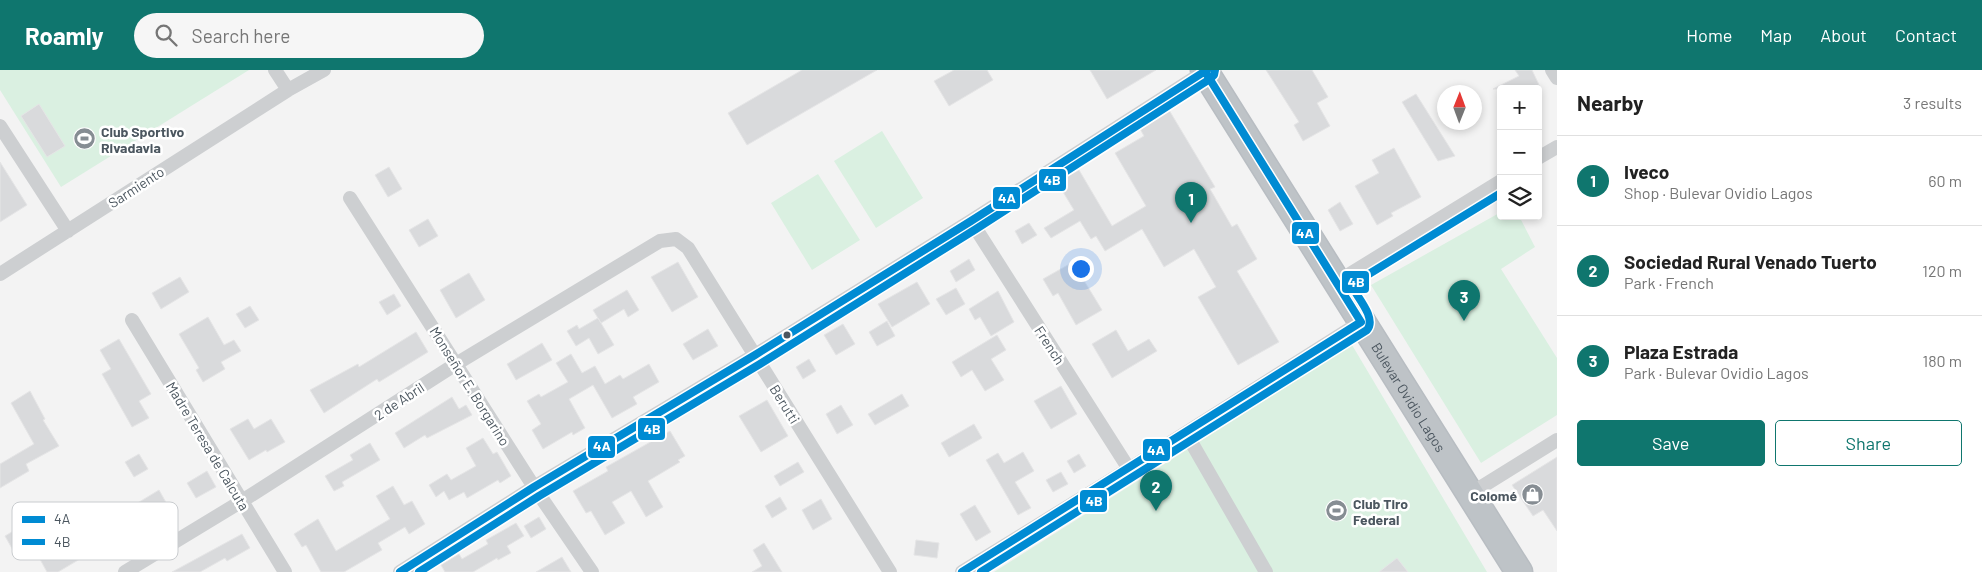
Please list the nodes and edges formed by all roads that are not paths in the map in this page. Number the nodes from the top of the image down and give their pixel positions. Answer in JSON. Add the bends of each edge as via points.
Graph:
{"nodes":[{"id":1,"x":276,"y":70,"type":"edge"},
{"id":2,"x":324,"y":70,"type":"edge"},
{"id":3,"x":1206,"y":70,"type":"edge"},
{"id":4,"x":1552,"y":70,"type":"edge"},
{"id":5,"x":1557,"y":78,"type":"edge"},
{"id":6,"x":288,"y":90,"type":"junction"},
{"id":7,"x":0,"y":126,"type":"edge"},
{"id":8,"x":1557,"y":147,"type":"edge"},
{"id":9,"x":1542,"y":156,"type":"edge"},
{"id":10,"x":1497,"y":183,"type":"edge"},
{"id":11,"x":350,"y":198,"type":"dead end"},
{"id":12,"x":971,"y":221,"type":"junction"},
{"id":13,"x":68,"y":231,"type":"junction"},
{"id":14,"x":676,"y":239,"type":"joint"},
{"id":15,"x":0,"y":274,"type":"edge"},
{"id":16,"x":1337,"y":282,"type":"junction"},
{"id":17,"x":132,"y":320,"type":"dead end"},
{"id":18,"x":1361,"y":322,"type":"junction"},
{"id":19,"x":754,"y":355,"type":"junction"},
{"id":20,"x":456,"y":364,"type":"junction"},
{"id":21,"x":1186,"y":433,"type":"junction"},
{"id":22,"x":1557,"y":440,"type":"edge"},
{"id":23,"x":1130,"y":469,"type":"junction"},
{"id":24,"x":534,"y":487,"type":"junction"},
{"id":25,"x":1470,"y":494,"type":"junction"},
{"id":26,"x":242,"y":501,"type":"junction"},
{"id":27,"x":178,"y":540,"type":"edge"},
{"id":28,"x":145,"y":560,"type":"edge"},
{"id":29,"x":125,"y":572,"type":"edge"},
{"id":30,"x":285,"y":572,"type":"edge"},
{"id":31,"x":400,"y":572,"type":"edge"},
{"id":32,"x":592,"y":572,"type":"edge"},
{"id":33,"x":890,"y":572,"type":"edge"},
{"id":34,"x":962,"y":572,"type":"edge"},
{"id":35,"x":1266,"y":572,"type":"edge"},
{"id":36,"x":1518,"y":572,"type":"edge"}],
"edges":[{"from":1,"to":6,"type":"street"},
{"from":2,"to":6,"type":"street","name":"Sarmiento"},
{"from":3,"to":12,"type":"street"},
{"from":3,"to":16,"type":"highway","name":"Bulevar Ovidio Lagos"},
{"from":4,"to":5,"type":"street"},
{"from":6,"to":13,"type":"street","name":"Sarmiento"},
{"from":7,"to":13,"type":"street"},
{"from":8,"to":9,"type":"street"},
{"from":10,"to":16,"type":"street"},
{"from":11,"to":20,"type":"street","name":"Monseñor E. Borgarino"},
{"from":12,"to":19,"type":"street"},
{"from":12,"to":23,"type":"street","name":"French"},
{"from":13,"to":15,"type":"street","name":"Sarmiento"},
{"from":14,"to":19,"type":"street","name":"Berutti","via":[[688,248]]},
{"from":14,"to":20,"type":"street","name":"2 de Abril","via":[[660,241]]},
{"from":16,"to":18,"type":"highway","name":"Bulevar Ovidio Lagos"},
{"from":17,"to":26,"type":"street","name":"Madre Teresa de Calcuta"},
{"from":18,"to":21,"type":"street"},
{"from":18,"to":25,"type":"highway","name":"Bulevar Ovidio Lagos"},
{"from":19,"to":24,"type":"street"},
{"from":19,"to":33,"type":"street","name":"Berutti"},
{"from":20,"to":24,"type":"street","name":"Monseñor E. Borgarino"},
{"from":20,"to":26,"type":"street","name":"2 de Abril"},
{"from":21,"to":23,"type":"street"},
{"from":21,"to":35,"type":"street"},
{"from":22,"to":25,"type":"street"},
{"from":23,"to":34,"type":"street"},
{"from":24,"to":31,"type":"street"},
{"from":24,"to":32,"type":"street","name":"Monseñor E. Borgarino"},
{"from":25,"to":36,"type":"highway","name":"Bulevar Ovidio Lagos"},
{"from":26,"to":27,"type":"street","name":"2 de Abril"},
{"from":26,"to":30,"type":"street","name":"Madre Teresa de Calcuta"},
{"from":28,"to":29,"type":"street","name":"2 de Abril"}]}
